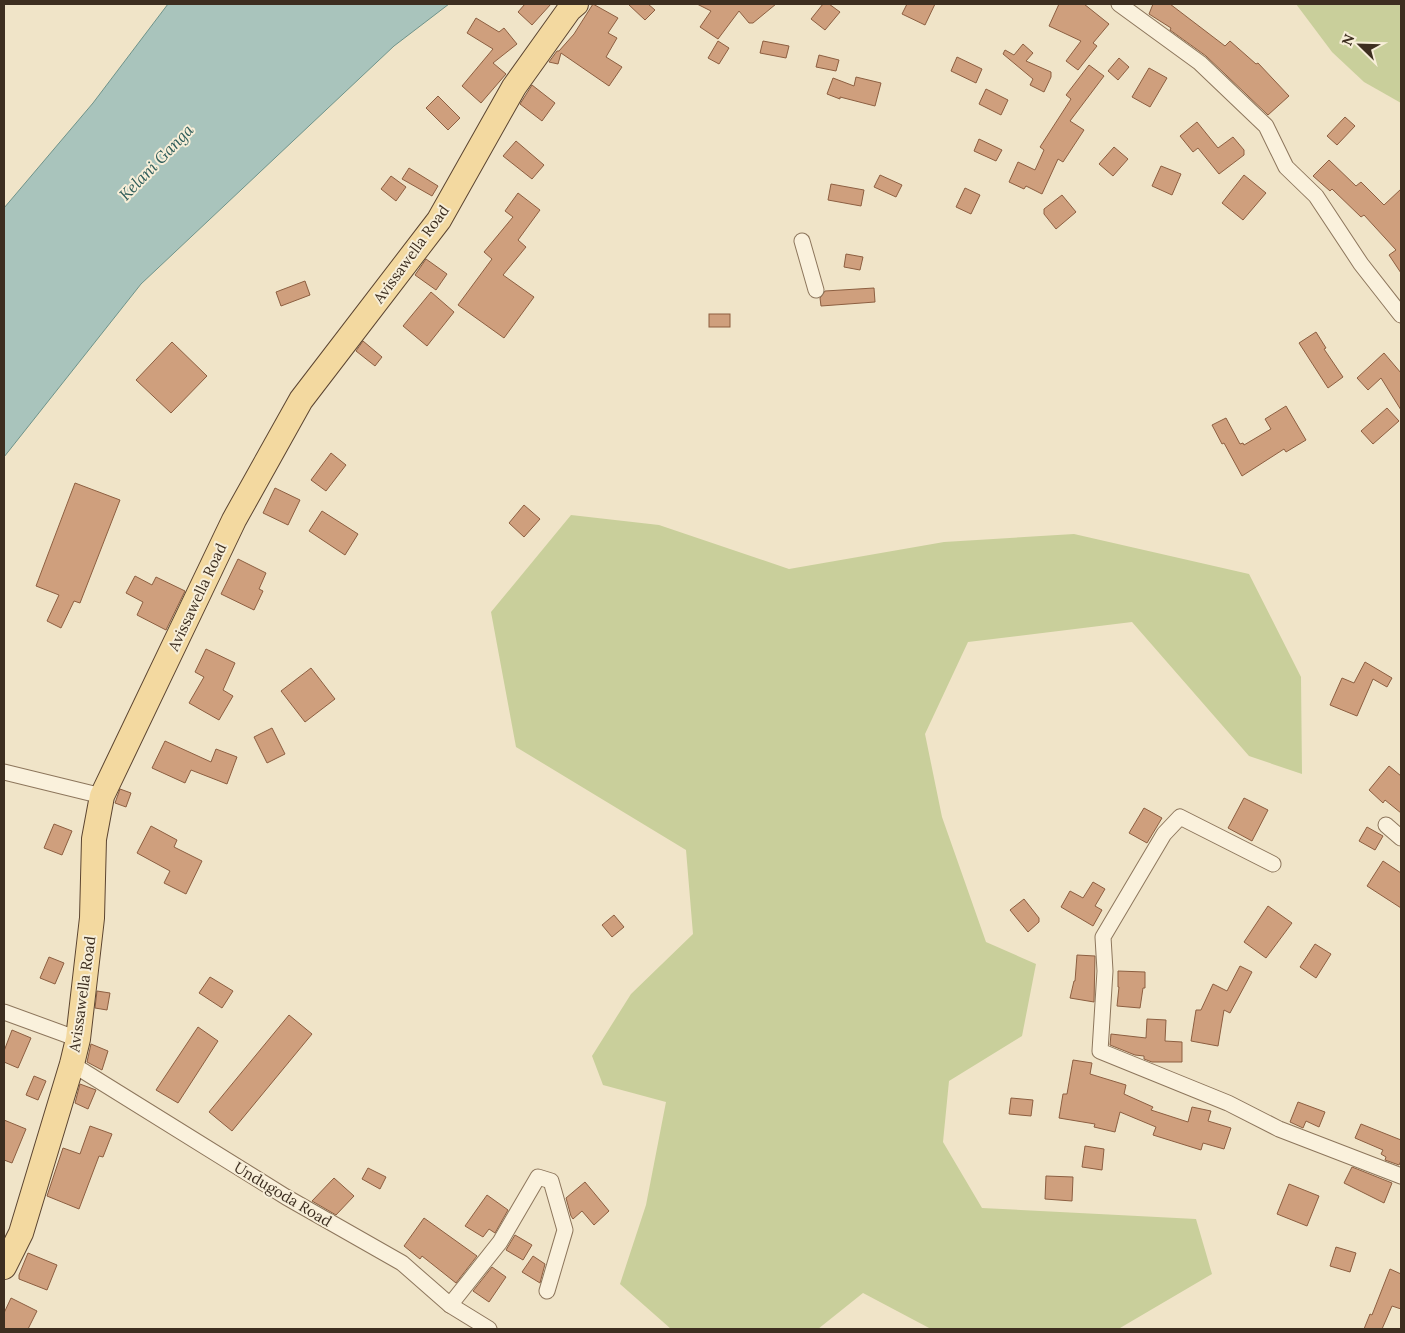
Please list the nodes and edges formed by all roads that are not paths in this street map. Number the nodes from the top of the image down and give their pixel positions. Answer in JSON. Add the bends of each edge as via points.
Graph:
{"nodes":[{"id":1,"x":576,"y":4,"type":"edge"},
{"id":2,"x":1120,"y":4,"type":"edge"},
{"id":3,"x":802,"y":241,"type":"dead end"},
{"id":4,"x":816,"y":290,"type":"dead end"},
{"id":5,"x":1401,"y":315,"type":"edge"},
{"id":6,"x":4,"y":772,"type":"edge"},
{"id":7,"x":102,"y":796,"type":"junction"},
{"id":8,"x":1386,"y":825,"type":"dead end"},
{"id":9,"x":1401,"y":838,"type":"edge"},
{"id":10,"x":1273,"y":864,"type":"dead end"},
{"id":11,"x":4,"y":1012,"type":"edge"},
{"id":12,"x":78,"y":1040,"type":"junction"},
{"id":13,"x":72,"y":1064,"type":"junction"},
{"id":14,"x":1401,"y":1176,"type":"edge"},
{"id":15,"x":4,"y":1267,"type":"edge"},
{"id":16,"x":547,"y":1291,"type":"dead end"},
{"id":17,"x":450,"y":1305,"type":"junction"},
{"id":18,"x":489,"y":1329,"type":"edge"}],
"edges":[{"from":1,"to":7,"type":"main road","name":"Avissawella Road","via":[[514,87],[439,220],[301,400],[234,520]]},
{"from":2,"to":5,"type":"street","via":[[1200,63],[1266,126],[1286,167],[1316,196],[1361,264]]},
{"from":3,"to":4,"type":"street"},
{"from":6,"to":7,"type":"street"},
{"from":7,"to":12,"type":"main road","name":"Avissawella Road","via":[[94,839],[92,918]]},
{"from":8,"to":9,"type":"street"},
{"from":10,"to":14,"type":"street","via":[[1180,817],[1164,834],[1102,937],[1105,971],[1100,1051],[1228,1103],[1279,1129]]},
{"from":11,"to":12,"type":"street"},
{"from":12,"to":13,"type":"main road","name":"Avissawella Road"},
{"from":13,"to":15,"type":"main road","name":"Avissawella Road","via":[[21,1233]]},
{"from":13,"to":17,"type":"street","name":"Undugoda Road","via":[[286,1197],[402,1263]]},
{"from":16,"to":17,"type":"street","via":[[565,1230],[551,1181],[538,1177],[500,1242]]},
{"from":17,"to":18,"type":"street","name":"Undugoda Road"}]}
